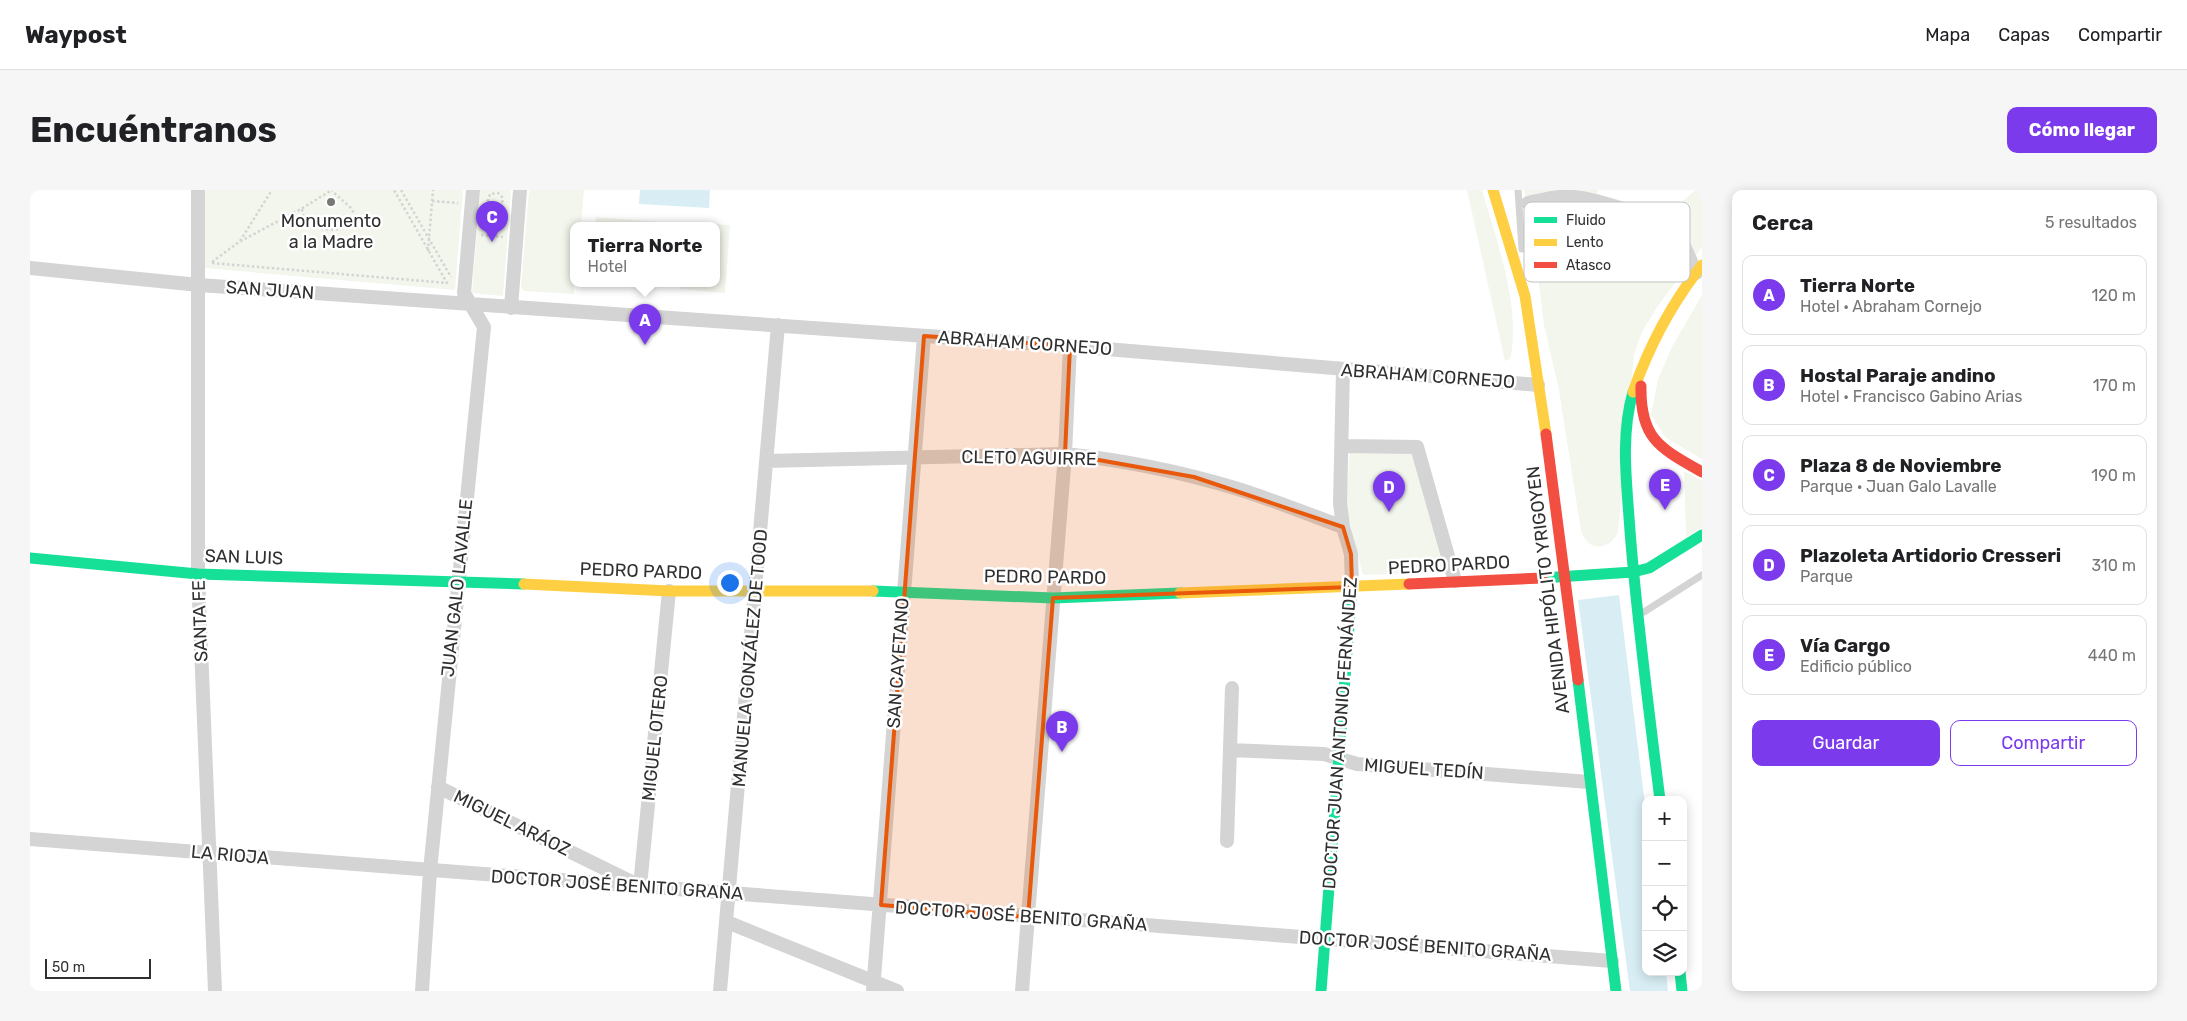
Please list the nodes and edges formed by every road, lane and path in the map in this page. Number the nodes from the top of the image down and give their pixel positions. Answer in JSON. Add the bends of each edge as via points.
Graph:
{"nodes":[{"id":1,"x":198,"y":190,"type":"edge"},
{"id":2,"x":272,"y":190,"type":"edge"},
{"id":3,"x":394,"y":190,"type":"edge"},
{"id":4,"x":401,"y":190,"type":"edge"},
{"id":5,"x":433,"y":190,"type":"edge"},
{"id":6,"x":473,"y":190,"type":"edge"},
{"id":7,"x":520,"y":190,"type":"edge"},
{"id":8,"x":1493,"y":190,"type":"edge"},
{"id":9,"x":1518,"y":190,"type":"edge"},
{"id":10,"x":332,"y":191,"type":"edge"},
{"id":11,"x":493,"y":191,"type":"edge"},
{"id":12,"x":499,"y":192,"type":"edge"},
{"id":13,"x":432,"y":201,"type":"junction"},
{"id":14,"x":1533,"y":202,"type":"edge"},
{"id":15,"x":1591,"y":202,"type":"edge"},
{"id":16,"x":472,"y":204,"type":"junction"},
{"id":17,"x":491,"y":207,"type":"junction"},
{"id":18,"x":498,"y":208,"type":"junction"},
{"id":19,"x":302,"y":209,"type":"junction"},
{"id":20,"x":480,"y":235,"type":"dead end"},
{"id":21,"x":489,"y":236,"type":"junction"},
{"id":22,"x":496,"y":236,"type":"junction"},
{"id":23,"x":505,"y":237,"type":"dead end"},
{"id":24,"x":429,"y":241,"type":"junction"},
{"id":25,"x":239,"y":242,"type":"junction"},
{"id":26,"x":428,"y":252,"type":"junction"},
{"id":27,"x":210,"y":254,"type":"dead end"},
{"id":28,"x":1690,"y":255,"type":"edge"},
{"id":29,"x":210,"y":263,"type":"junction"},
{"id":30,"x":30,"y":268,"type":"edge"},
{"id":31,"x":1699,"y":269,"type":"edge"},
{"id":32,"x":1524,"y":281,"type":"edge"},
{"id":33,"x":1524,"y":282,"type":"edge"},
{"id":34,"x":199,"y":285,"type":"junction"},
{"id":35,"x":1525,"y":296,"type":"junction"},
{"id":36,"x":467,"y":299,"type":"junction"},
{"id":37,"x":511,"y":308,"type":"junction"},
{"id":38,"x":778,"y":325,"type":"junction"},
{"id":39,"x":924,"y":336,"type":"junction"},
{"id":40,"x":1070,"y":346,"type":"junction"},
{"id":41,"x":1343,"y":370,"type":"junction"},
{"id":42,"x":1642,"y":370,"type":"junction"},
{"id":43,"x":1538,"y":384,"type":"junction"},
{"id":44,"x":1343,"y":446,"type":"junction"},
{"id":45,"x":1065,"y":454,"type":"junction"},
{"id":46,"x":915,"y":458,"type":"junction"},
{"id":47,"x":766,"y":461,"type":"junction"},
{"id":48,"x":1702,"y":472,"type":"edge"},
{"id":49,"x":1343,"y":527,"type":"junction"},
{"id":50,"x":1702,"y":535,"type":"edge"},
{"id":51,"x":30,"y":558,"type":"edge"},
{"id":52,"x":1633,"y":572,"type":"junction"},
{"id":53,"x":198,"y":574,"type":"junction"},
{"id":54,"x":1702,"y":575,"type":"edge"},
{"id":55,"x":1564,"y":577,"type":"junction"},
{"id":56,"x":457,"y":581,"type":"junction"},
{"id":57,"x":1455,"y":581,"type":"junction"},
{"id":58,"x":1352,"y":587,"type":"junction"},
{"id":59,"x":756,"y":590,"type":"junction"},
{"id":60,"x":669,"y":591,"type":"junction"},
{"id":61,"x":903,"y":591,"type":"junction"},
{"id":62,"x":1053,"y":598,"type":"junction"},
{"id":63,"x":1638,"y":616,"type":"junction"},
{"id":64,"x":1232,"y":688,"type":"dead end"},
{"id":65,"x":1230,"y":750,"type":"junction"},
{"id":66,"x":1338,"y":759,"type":"junction"},
{"id":67,"x":1589,"y":782,"type":"junction"},
{"id":68,"x":438,"y":787,"type":"junction"},
{"id":69,"x":1660,"y":796,"type":"edge"},
{"id":70,"x":30,"y":839,"type":"edge"},
{"id":71,"x":1227,"y":841,"type":"dead end"},
{"id":72,"x":208,"y":853,"type":"junction"},
{"id":73,"x":430,"y":871,"type":"junction"},
{"id":74,"x":640,"y":886,"type":"junction"},
{"id":75,"x":730,"y":893,"type":"junction"},
{"id":76,"x":880,"y":904,"type":"junction"},
{"id":77,"x":1028,"y":917,"type":"junction"},
{"id":78,"x":727,"y":922,"type":"junction"},
{"id":79,"x":1325,"y":939,"type":"junction"},
{"id":80,"x":1612,"y":961,"type":"junction"},
{"id":81,"x":1680,"y":976,"type":"edge"},
{"id":82,"x":873,"y":986,"type":"edge"},
{"id":83,"x":214,"y":991,"type":"edge"},
{"id":84,"x":422,"y":991,"type":"edge"},
{"id":85,"x":720,"y":991,"type":"edge"},
{"id":86,"x":897,"y":991,"type":"edge"},
{"id":87,"x":1022,"y":991,"type":"edge"},
{"id":88,"x":1321,"y":991,"type":"edge"},
{"id":89,"x":1616,"y":991,"type":"edge"},
{"id":90,"x":1682,"y":991,"type":"edge"}],
"edges":[{"from":1,"to":34,"type":"street","name":"SANTA FE"},
{"from":2,"to":25,"type":"path"},
{"from":3,"to":26,"type":"path"},
{"from":4,"to":24,"type":"path"},
{"from":5,"to":13,"type":"path"},
{"from":6,"to":16,"type":"street"},
{"from":7,"to":37,"type":"street"},
{"from":8,"to":35,"type":"main road","name":"AVENIDA HIPÓLITO YRIGOYEN"},
{"from":9,"to":32,"type":"lane"},
{"from":10,"to":19,"type":"path"},
{"from":10,"to":19,"type":"path","via":[[350,207],[358,219],[357,224],[342,229],[316,228],[304,220]]},
{"from":11,"to":12,"type":"path"},
{"from":11,"to":17,"type":"path","via":[[487,199]]},
{"from":12,"to":18,"type":"path","via":[[503,200]]},
{"from":13,"to":16,"type":"path"},
{"from":13,"to":24,"type":"path"},
{"from":14,"to":15,"type":"street","via":[[1559,197]]},
{"from":16,"to":36,"type":"street"},
{"from":17,"to":18,"type":"path"},
{"from":17,"to":21,"type":"path"},
{"from":18,"to":22,"type":"path"},
{"from":19,"to":25,"type":"path"},
{"from":20,"to":21,"type":"path"},
{"from":21,"to":22,"type":"path"},
{"from":22,"to":23,"type":"path"},
{"from":24,"to":26,"type":"path"},
{"from":24,"to":36,"type":"path"},
{"from":25,"to":29,"type":"path"},
{"from":26,"to":29,"type":"path","via":[[447,282]]},
{"from":27,"to":29,"type":"path"},
{"from":28,"to":31,"type":"street"},
{"from":30,"to":34,"type":"street","name":"SAN JUAN"},
{"from":31,"to":42,"type":"main road","via":[[1666,319]]},
{"from":33,"to":35,"type":"lane"},
{"from":34,"to":36,"type":"street","name":"SAN JUAN"},
{"from":34,"to":53,"type":"street","name":"SANTA FE"},
{"from":35,"to":43,"type":"main road","name":"AVENIDA HIPÓLITO YRIGOYEN"},
{"from":36,"to":37,"type":"street","name":"SAN JUAN"},
{"from":36,"to":56,"type":"street","name":"JUAN GALO LAVALLE","via":[[484,327]]},
{"from":37,"to":38,"type":"street","name":"ABRAHAM CORNEJO"},
{"from":38,"to":39,"type":"street","name":"ABRAHAM CORNEJO"},
{"from":38,"to":47,"type":"street","name":"MANUELA GONZÁLEZ DE TOOD"},
{"from":39,"to":40,"type":"street","name":"ABRAHAM CORNEJO"},
{"from":39,"to":46,"type":"street","name":"SAN CAYETANO"},
{"from":40,"to":41,"type":"street","name":"ABRAHAM CORNEJO"},
{"from":40,"to":45,"type":"street"},
{"from":41,"to":43,"type":"street","name":"ABRAHAM CORNEJO"},
{"from":41,"to":44,"type":"street","name":"DOCTOR JUAN ANTONIO FERNÁNDEZ"},
{"from":42,"to":48,"type":"main road","via":[[1641,413],[1649,435]]},
{"from":42,"to":52,"type":"main road","via":[[1628,408],[1625,433]]},
{"from":43,"to":55,"type":"main road","name":"AVENIDA HIPÓLITO YRIGOYEN"},
{"from":44,"to":49,"type":"street","name":"DOCTOR JUAN ANTONIO FERNÁNDEZ","via":[[1340,503]]},
{"from":44,"to":57,"type":"street","via":[[1417,447]]},
{"from":45,"to":46,"type":"street","name":"CLETO AGUIRRE"},
{"from":45,"to":49,"type":"street","name":"CLETO AGUIRRE","via":[[1105,458],[1194,477],[1239,489]]},
{"from":45,"to":62,"type":"street"},
{"from":46,"to":47,"type":"street","name":"CLETO AGUIRRE"},
{"from":46,"to":61,"type":"street","name":"SAN CAYETANO"},
{"from":47,"to":59,"type":"street","name":"MANUELA GONZÁLEZ DE TOOD"},
{"from":49,"to":58,"type":"street","name":"DOCTOR JUAN ANTONIO FERNÁNDEZ","via":[[1351,554]]},
{"from":50,"to":52,"type":"main road","name":"PEDRO PARDO","via":[[1660,562]]},
{"from":51,"to":53,"type":"main road","name":"SAN LUIS"},
{"from":52,"to":55,"type":"main road","name":"PEDRO PARDO"},
{"from":52,"to":63,"type":"main road"},
{"from":53,"to":56,"type":"main road","name":"SAN LUIS"},
{"from":53,"to":72,"type":"street","name":"SANTA FE"},
{"from":54,"to":63,"type":"lane"},
{"from":55,"to":57,"type":"main road","name":"PEDRO PARDO"},
{"from":55,"to":67,"type":"main road","name":"AVENIDA HIPÓLITO YRIGOYEN"},
{"from":56,"to":60,"type":"main road","name":"PEDRO PARDO"},
{"from":56,"to":68,"type":"street","name":"JUAN GALO LAVALLE"},
{"from":57,"to":58,"type":"main road","name":"PEDRO PARDO"},
{"from":58,"to":62,"type":"main road","name":"PEDRO PARDO"},
{"from":58,"to":66,"type":"main road","name":"DOCTOR JUAN ANTONIO FERNÁNDEZ"},
{"from":59,"to":60,"type":"main road","name":"PEDRO PARDO"},
{"from":59,"to":61,"type":"main road","name":"PEDRO PARDO"},
{"from":59,"to":75,"type":"street","name":"MANUELA GONZÁLEZ DE TOOD"},
{"from":60,"to":74,"type":"street","name":"MIGUEL OTERO"},
{"from":61,"to":62,"type":"main road","name":"PEDRO PARDO"},
{"from":61,"to":76,"type":"street","name":"SAN CAYETANO"},
{"from":62,"to":77,"type":"street"},
{"from":63,"to":69,"type":"main road"},
{"from":64,"to":65,"type":"street"},
{"from":65,"to":66,"type":"street","name":"MIGUEL TEDÍN","via":[[1324,754]]},
{"from":65,"to":71,"type":"street"},
{"from":66,"to":67,"type":"street","name":"MIGUEL TEDÍN","via":[[1357,764]]},
{"from":66,"to":79,"type":"main road","name":"DOCTOR JUAN ANTONIO FERNÁNDEZ"},
{"from":67,"to":80,"type":"main road","name":"AVENIDA HIPÓLITO YRIGOYEN"},
{"from":68,"to":73,"type":"street","name":"JUAN GALO LAVALLE"},
{"from":68,"to":74,"type":"street","name":"MIGUEL ARÁOZ"},
{"from":70,"to":72,"type":"street","name":"LA RIOJA"},
{"from":72,"to":73,"type":"street","name":"LA RIOJA"},
{"from":72,"to":83,"type":"street","name":"SANTA FE"},
{"from":73,"to":74,"type":"street","name":"DOCTOR JOSÉ BENITO GRAÑA"},
{"from":73,"to":84,"type":"street","name":"JUAN GALO LAVALLE"},
{"from":74,"to":75,"type":"street","name":"DOCTOR JOSÉ BENITO GRAÑA"},
{"from":75,"to":76,"type":"street","name":"DOCTOR JOSÉ BENITO GRAÑA"},
{"from":75,"to":78,"type":"street","name":"MANUELA GONZÁLEZ DE TOOD"},
{"from":76,"to":77,"type":"street","name":"DOCTOR JOSÉ BENITO GRAÑA"},
{"from":76,"to":82,"type":"street","name":"SAN CAYETANO"},
{"from":77,"to":79,"type":"street","name":"DOCTOR JOSÉ BENITO GRAÑA"},
{"from":77,"to":87,"type":"street"},
{"from":78,"to":82,"type":"street"},
{"from":78,"to":85,"type":"street","name":"MANUELA GONZÁLEZ DE TOOD"},
{"from":79,"to":80,"type":"street","name":"DOCTOR JOSÉ BENITO GRAÑA"},
{"from":79,"to":88,"type":"main road","name":"DOCTOR JUAN ANTONIO FERNÁNDEZ"},
{"from":80,"to":89,"type":"main road","name":"AVENIDA HIPÓLITO YRIGOYEN"},
{"from":81,"to":90,"type":"main road"},
{"from":82,"to":86,"type":"street"}]}
